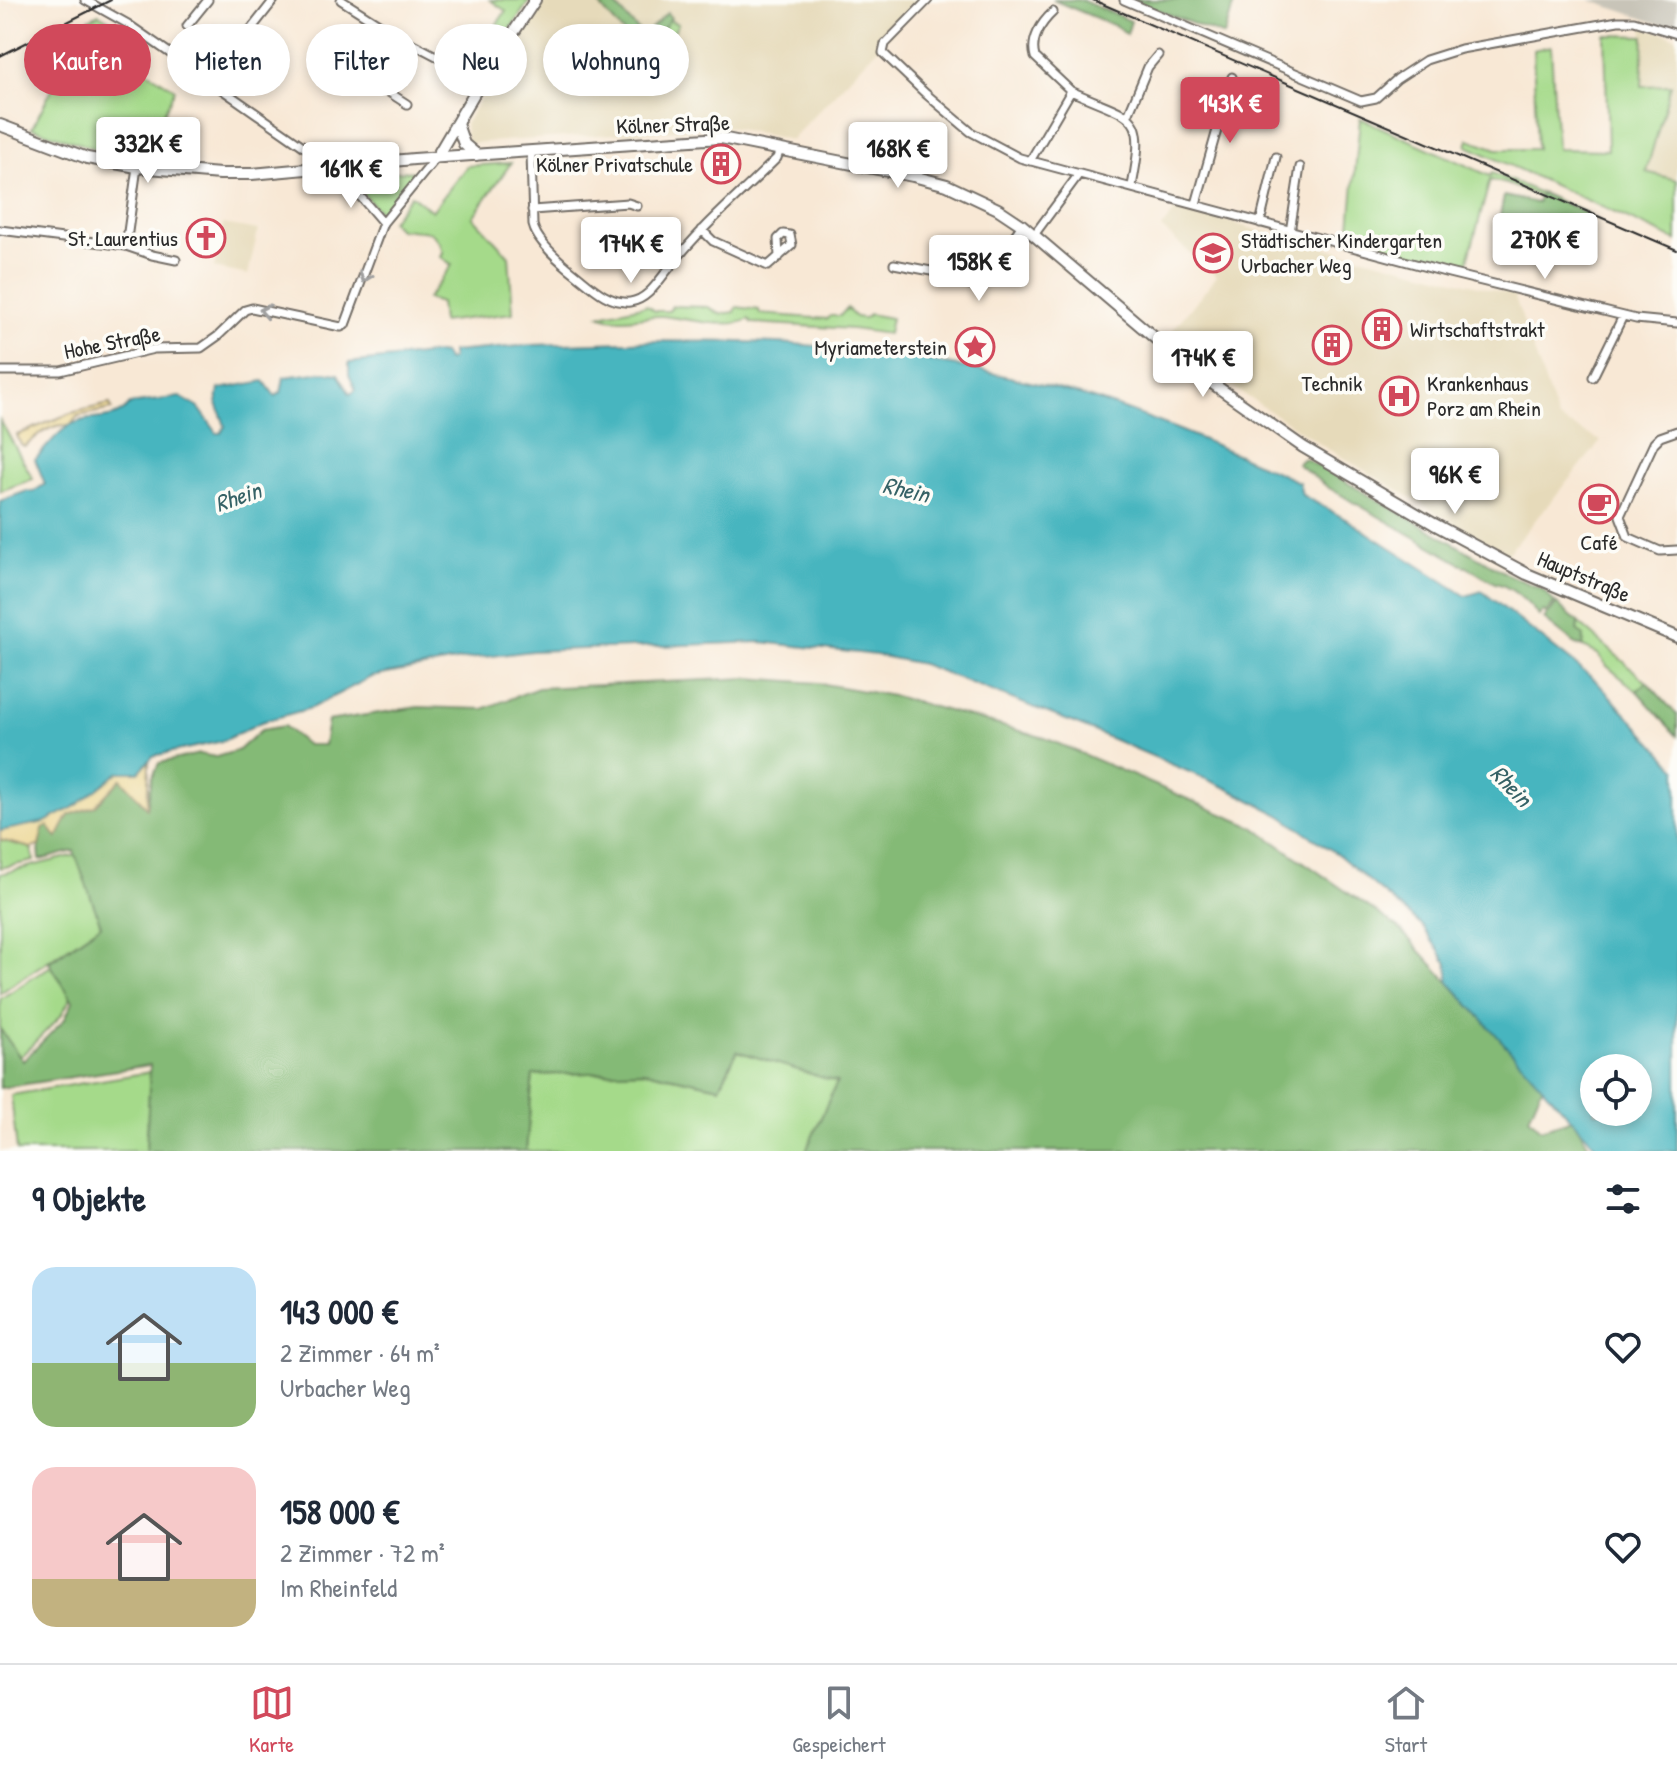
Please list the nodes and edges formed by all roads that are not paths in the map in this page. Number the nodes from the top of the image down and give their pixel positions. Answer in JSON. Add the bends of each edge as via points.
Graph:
{"nodes":[{"id":1,"x":208,"y":0,"type":"edge"},
{"id":2,"x":274,"y":0,"type":"edge"},
{"id":3,"x":341,"y":0,"type":"edge"},
{"id":4,"x":535,"y":0,"type":"edge"},
{"id":5,"x":928,"y":0,"type":"edge"},
{"id":6,"x":1124,"y":0,"type":"edge"},
{"id":7,"x":89,"y":1,"type":"edge"},
{"id":8,"x":1053,"y":12,"type":"dead end"},
{"id":9,"x":189,"y":24,"type":"edge"},
{"id":10,"x":255,"y":24,"type":"edge"},
{"id":11,"x":379,"y":24,"type":"edge"},
{"id":12,"x":519,"y":24,"type":"edge"},
{"id":13,"x":1677,"y":34,"type":"edge"},
{"id":14,"x":1158,"y":55,"type":"dead end"},
{"id":15,"x":1232,"y":77,"type":"dead end"},
{"id":16,"x":1071,"y":91,"type":"junction"},
{"id":17,"x":395,"y":96,"type":"edge"},
{"id":18,"x":473,"y":96,"type":"edge"},
{"id":19,"x":407,"y":104,"type":"dead end"},
{"id":20,"x":1128,"y":115,"type":"junction"},
{"id":21,"x":457,"y":124,"type":"junction"},
{"id":22,"x":0,"y":125,"type":"edge"},
{"id":23,"x":780,"y":149,"type":"junction"},
{"id":24,"x":531,"y":152,"type":"junction"},
{"id":25,"x":477,"y":155,"type":"junction"},
{"id":26,"x":1276,"y":157,"type":"dead end"},
{"id":27,"x":436,"y":158,"type":"junction"},
{"id":28,"x":1030,"y":161,"type":"junction"},
{"id":29,"x":137,"y":167,"type":"junction"},
{"id":30,"x":335,"y":167,"type":"junction"},
{"id":31,"x":1300,"y":167,"type":"dead end"},
{"id":32,"x":319,"y":168,"type":"junction"},
{"id":33,"x":1079,"y":174,"type":"junction"},
{"id":34,"x":1132,"y":186,"type":"junction"},
{"id":35,"x":1196,"y":204,"type":"junction"},
{"id":36,"x":637,"y":206,"type":"dead end"},
{"id":37,"x":532,"y":210,"type":"junction"},
{"id":38,"x":383,"y":223,"type":"junction"},
{"id":39,"x":1260,"y":223,"type":"junction"},
{"id":40,"x":1022,"y":225,"type":"junction"},
{"id":41,"x":0,"y":230,"type":"edge"},
{"id":42,"x":702,"y":230,"type":"junction"},
{"id":43,"x":1290,"y":232,"type":"junction"},
{"id":44,"x":1034,"y":235,"type":"junction"},
{"id":45,"x":126,"y":246,"type":"junction"},
{"id":46,"x":779,"y":257,"type":"dead end"},
{"id":47,"x":176,"y":260,"type":"dead end"},
{"id":48,"x":894,"y":264,"type":"dead end"},
{"id":49,"x":1623,"y":316,"type":"junction"},
{"id":50,"x":1677,"y":323,"type":"edge"},
{"id":51,"x":0,"y":371,"type":"edge"},
{"id":52,"x":1593,"y":377,"type":"dead end"},
{"id":53,"x":1677,"y":431,"type":"edge"},
{"id":54,"x":1351,"y":475,"type":"joint"},
{"id":55,"x":1677,"y":550,"type":"edge"},
{"id":56,"x":1677,"y":637,"type":"edge"}],
"edges":[{"from":1,"to":9,"type":"street"},
{"from":2,"to":10,"type":"street"},
{"from":3,"to":11,"type":"street"},
{"from":4,"to":12,"type":"main road"},
{"from":5,"to":28,"type":"street","via":[[882,50],[971,132]]},
{"from":6,"to":13,"type":"street","via":[[1361,101],[1376,98],[1426,60],[1461,49],[1618,21]]},
{"from":7,"to":32,"type":"street","via":[[316,155]]},
{"from":8,"to":16,"type":"street","via":[[1036,37],[1033,52]]},
{"from":14,"to":20,"type":"street"},
{"from":15,"to":35,"type":"street"},
{"from":16,"to":20,"type":"street"},
{"from":16,"to":28,"type":"street"},
{"from":17,"to":19,"type":"street"},
{"from":18,"to":21,"type":"main road"},
{"from":20,"to":34,"type":"street","via":[[1139,135]]},
{"from":21,"to":25,"type":"main road","via":[[464,144]]},
{"from":21,"to":27,"type":"main road"},
{"from":22,"to":29,"type":"main road","name":"Kölner Straße","via":[[87,158]]},
{"from":23,"to":24,"type":"main road","name":"Kölner Straße","via":[[721,138]]},
{"from":23,"to":40,"type":"main road","name":"Kölner Straße","via":[[947,185]]},
{"from":23,"to":42,"type":"street","via":[[777,158]]},
{"from":24,"to":25,"type":"main road","name":"Kölner Straße"},
{"from":24,"to":37,"type":"street"},
{"from":25,"to":27,"type":"main road","name":"Kölner Straße"},
{"from":26,"to":39,"type":"street"},
{"from":27,"to":30,"type":"main road","name":"Kölner Straße"},
{"from":27,"to":38,"type":"street","name":"Hohe Straße"},
{"from":28,"to":33,"type":"street"},
{"from":29,"to":32,"type":"main road","name":"Kölner Straße","via":[[252,174]]},
{"from":29,"to":45,"type":"street"},
{"from":30,"to":32,"type":"main road","name":"Kölner Straße"},
{"from":30,"to":38,"type":"street"},
{"from":31,"to":43,"type":"street"},
{"from":33,"to":34,"type":"street"},
{"from":33,"to":44,"type":"street"},
{"from":34,"to":35,"type":"street"},
{"from":35,"to":39,"type":"street"},
{"from":36,"to":37,"type":"street"},
{"from":37,"to":42,"type":"street","via":[[536,235],[574,273],[618,301],[642,298]]},
{"from":38,"to":51,"type":"street","name":"Hohe Straße","one_way":true,"via":[[349,322],[341,327],[252,308],[201,348],[154,349],[60,371]]},
{"from":39,"to":43,"type":"street"},
{"from":40,"to":44,"type":"main road","name":"Kölner Straße"},
{"from":40,"to":48,"type":"street","via":[[978,287]]},
{"from":41,"to":45,"type":"street"},
{"from":42,"to":46,"type":"street","via":[[713,241],[768,266]]},
{"from":43,"to":49,"type":"street"},
{"from":44,"to":54,"type":"main road","name":"Kölner Straße","via":[[1189,367],[1259,419]]},
{"from":45,"to":47,"type":"street"},
{"from":49,"to":50,"type":"street"},
{"from":49,"to":52,"type":"street"},
{"from":53,"to":55,"type":"street","via":[[1654,443],[1620,516],[1628,537],[1660,551]]},
{"from":54,"to":56,"type":"main road","name":"Hauptstraße","via":[[1527,574]]}]}
